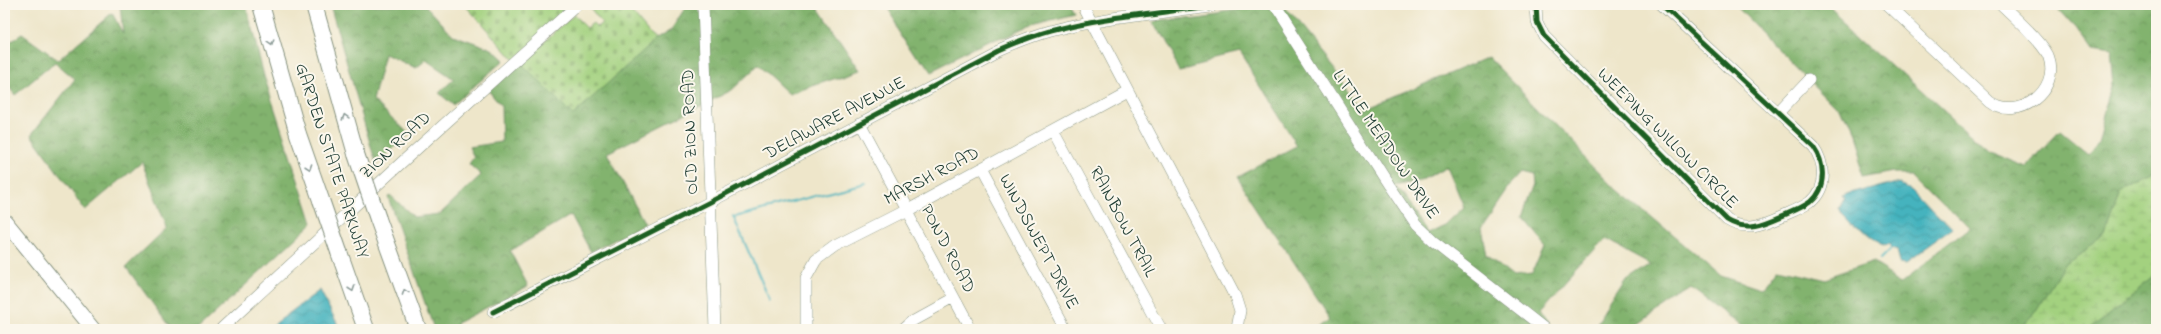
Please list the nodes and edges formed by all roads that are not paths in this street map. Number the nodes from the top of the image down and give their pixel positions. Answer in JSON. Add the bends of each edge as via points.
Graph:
{"nodes":[{"id":1,"x":261,"y":5,"type":"edge"},
{"id":2,"x":314,"y":5,"type":"edge"},
{"id":3,"x":577,"y":5,"type":"edge"},
{"id":4,"x":703,"y":5,"type":"edge"},
{"id":5,"x":1083,"y":5,"type":"edge"},
{"id":6,"x":1209,"y":5,"type":"edge"},
{"id":7,"x":1273,"y":5,"type":"edge"},
{"id":8,"x":1536,"y":5,"type":"edge"},
{"id":9,"x":1662,"y":5,"type":"edge"},
{"id":10,"x":1887,"y":5,"type":"edge"},
{"id":11,"x":2002,"y":5,"type":"edge"},
{"id":12,"x":1093,"y":22,"type":"junction"},
{"id":13,"x":1809,"y":80,"type":"dead end"},
{"id":14,"x":1127,"y":90,"type":"junction"},
{"id":15,"x":1778,"y":113,"type":"junction"},
{"id":16,"x":859,"y":123,"type":"junction"},
{"id":17,"x":1054,"y":131,"type":"junction"},
{"id":18,"x":980,"y":170,"type":"junction"},
{"id":19,"x":710,"y":202,"type":"junction"},
{"id":20,"x":906,"y":210,"type":"junction"},
{"id":21,"x":5,"y":221,"type":"edge"},
{"id":22,"x":954,"y":298,"type":"junction"},
{"id":23,"x":493,"y":312,"type":"dead end"},
{"id":24,"x":93,"y":329,"type":"edge"},
{"id":25,"x":222,"y":329,"type":"edge"},
{"id":26,"x":366,"y":329,"type":"edge"},
{"id":27,"x":418,"y":329,"type":"edge"},
{"id":28,"x":715,"y":329,"type":"edge"},
{"id":29,"x":806,"y":329,"type":"edge"},
{"id":30,"x":902,"y":329,"type":"edge"},
{"id":31,"x":970,"y":329,"type":"edge"},
{"id":32,"x":1066,"y":329,"type":"edge"},
{"id":33,"x":1161,"y":329,"type":"edge"},
{"id":34,"x":1237,"y":329,"type":"edge"},
{"id":35,"x":1545,"y":329,"type":"edge"}],
"edges":[{"from":1,"to":26,"type":"highway","name":"GARDEN STATE PARKWAY","one_way":true,"bridge":true,"via":[[298,134]]},
{"from":27,"to":2,"type":"highway","name":"GARDEN STATE PARKWAY","one_way":true,"bridge":true,"via":[[356,154]]},
{"from":3,"to":25,"type":"street","name":"ZION ROAD"},
{"from":4,"to":19,"type":"street","name":"OLD ZION ROAD"},
{"from":5,"to":12,"type":"street"},
{"from":6,"to":12,"type":"street","name":"DELAWARE AVENUE"},
{"from":7,"to":35,"type":"street","name":"LITTLE MEADOW DRIVE","via":[[1415,224],[1433,242]]},
{"from":8,"to":15,"type":"street","name":"WEEPING WILLOW CIRCLE","via":[[1537,22],[1544,36],[1716,211],[1733,224],[1752,227],[1770,221],[1808,203],[1820,186],[1823,172],[1818,155],[1809,142]]},
{"from":9,"to":15,"type":"street","name":"WEEPING WILLOW CIRCLE"},
{"from":10,"to":11,"type":"street","via":[[1995,106],[2018,109],[2038,96],[2051,70],[2048,55]]},
{"from":12,"to":14,"type":"street"},
{"from":12,"to":16,"type":"street","name":"DELAWARE AVENUE","via":[[1050,31],[999,50]]},
{"from":13,"to":15,"type":"street"},
{"from":14,"to":17,"type":"street","name":"MARSH ROAD"},
{"from":14,"to":34,"type":"street","via":[[1236,294],[1240,310]]},
{"from":16,"to":19,"type":"street","name":"DELAWARE AVENUE"},
{"from":16,"to":20,"type":"street","name":"POND ROAD"},
{"from":17,"to":18,"type":"street","name":"MARSH ROAD"},
{"from":17,"to":33,"type":"street","name":"RAINBOW TRAIL"},
{"from":18,"to":20,"type":"street","name":"MARSH ROAD"},
{"from":18,"to":32,"type":"street","name":"WINDSWEPT DRIVE"},
{"from":19,"to":23,"type":"street","name":"DELAWARE AVENUE"},
{"from":19,"to":28,"type":"street","name":"OLD ZION ROAD"},
{"from":20,"to":22,"type":"street","name":"POND ROAD"},
{"from":20,"to":29,"type":"street","name":"MARSH ROAD","via":[[835,246],[816,260],[806,278]]},
{"from":21,"to":24,"type":"main road"},
{"from":22,"to":30,"type":"street","via":[[913,320]]},
{"from":22,"to":31,"type":"street","name":"POND ROAD"}]}
